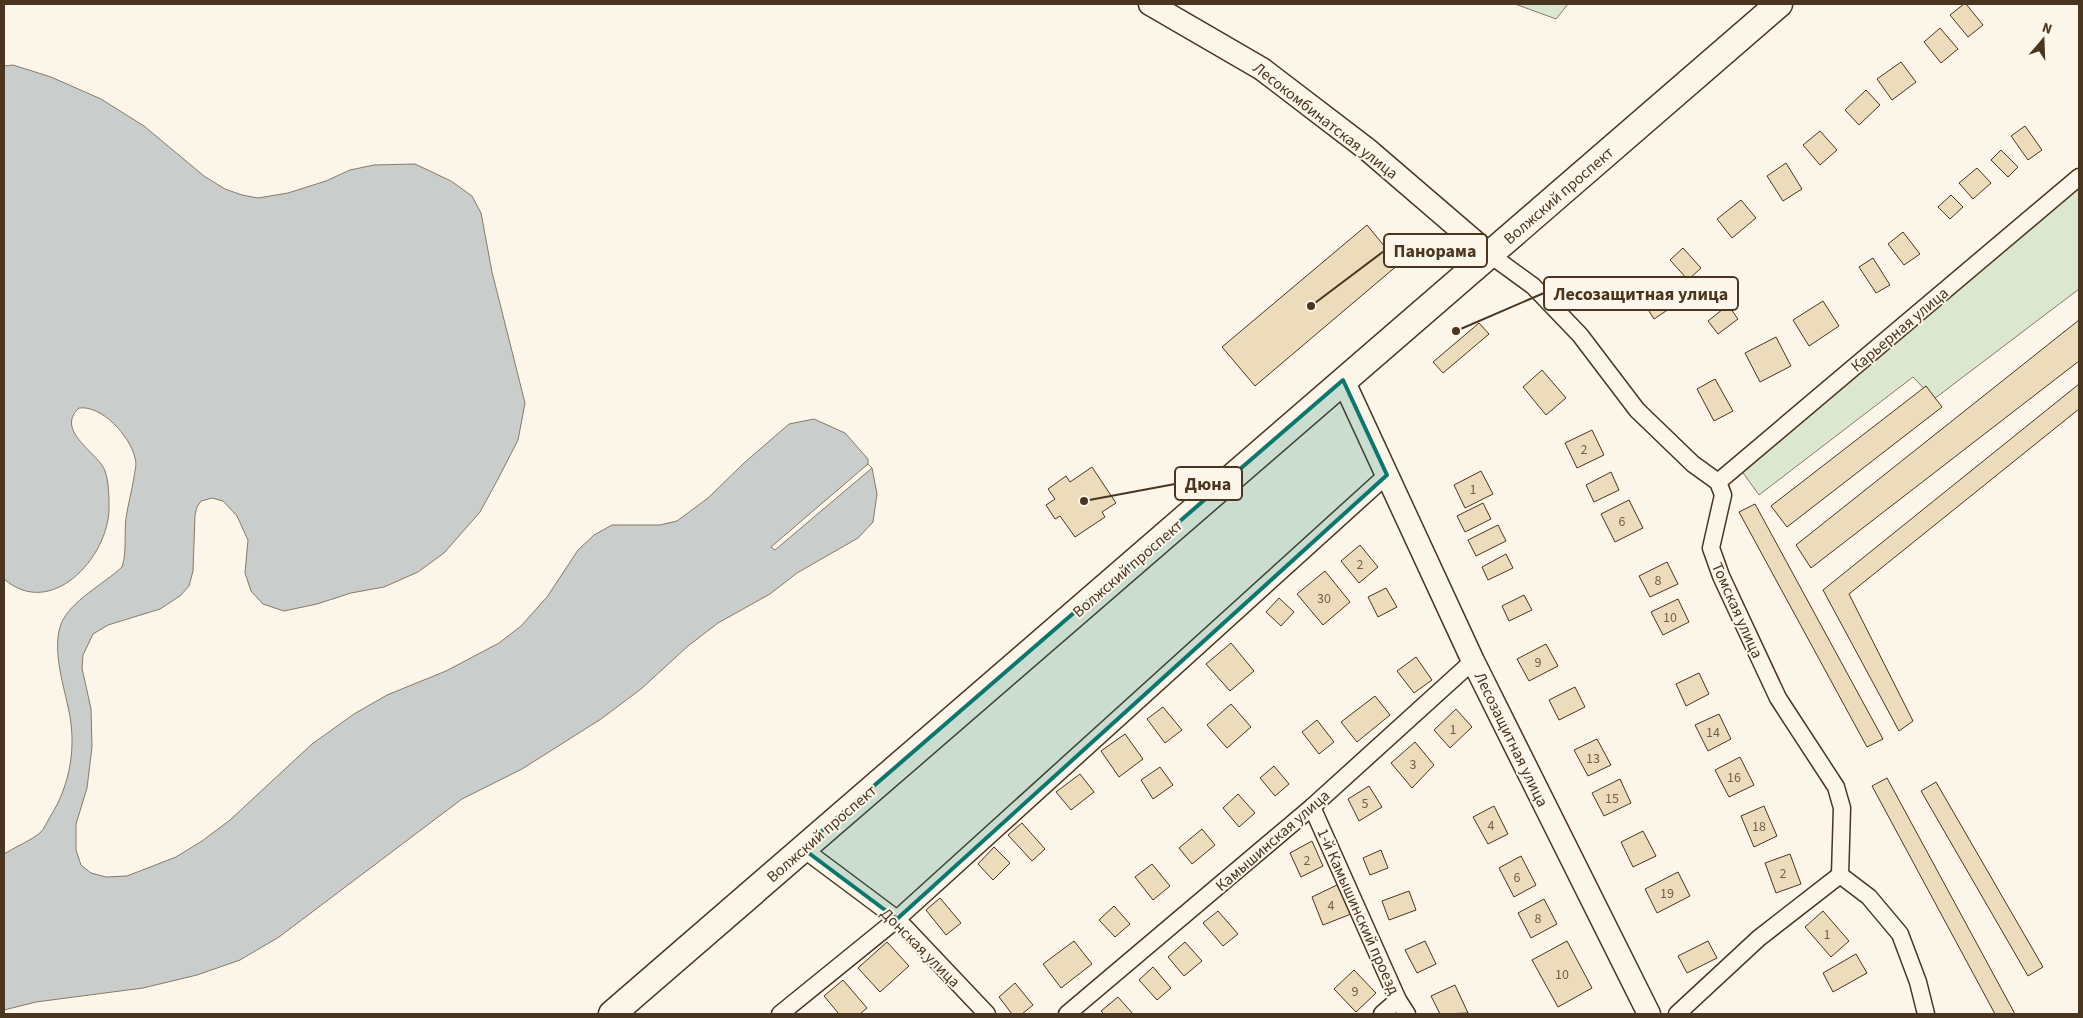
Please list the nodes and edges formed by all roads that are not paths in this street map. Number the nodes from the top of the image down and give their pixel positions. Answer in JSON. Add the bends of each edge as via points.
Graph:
{"nodes":[{"id":1,"x":1150,"y":4,"type":"edge"},
{"id":2,"x":1779,"y":4,"type":"edge"},
{"id":3,"x":2079,"y":176,"type":"edge"},
{"id":4,"x":1489,"y":254,"type":"junction"},
{"id":5,"x":1344,"y":380,"type":"junction"},
{"id":6,"x":1387,"y":475,"type":"junction"},
{"id":7,"x":1718,"y":482,"type":"junction"},
{"id":8,"x":1473,"y":661,"type":"junction"},
{"id":9,"x":1312,"y":807,"type":"junction"},
{"id":10,"x":802,"y":848,"type":"junction"},
{"id":11,"x":1840,"y":875,"type":"junction"},
{"id":12,"x":897,"y":919,"type":"junction"},
{"id":13,"x":1402,"y":1007,"type":"edge"},
{"id":14,"x":612,"y":1014,"type":"edge"},
{"id":15,"x":780,"y":1014,"type":"edge"},
{"id":16,"x":987,"y":1014,"type":"edge"},
{"id":17,"x":1067,"y":1014,"type":"edge"},
{"id":18,"x":1382,"y":1014,"type":"edge"},
{"id":19,"x":1649,"y":1014,"type":"edge"},
{"id":20,"x":1677,"y":1014,"type":"edge"},
{"id":21,"x":1926,"y":1014,"type":"edge"}],
"edges":[{"from":1,"to":4,"type":"street","name":"Лесокомбинатская улица","via":[[1262,69],[1368,150]]},
{"from":2,"to":4,"type":"main road","name":"Волжский проспект"},
{"from":3,"to":7,"type":"street","name":"Карьерная улица"},
{"from":4,"to":5,"type":"main road","name":"Волжский проспект"},
{"from":4,"to":7,"type":"street","via":[[1533,286],[1580,336],[1637,410],[1693,464]]},
{"from":5,"to":6,"type":"street","name":"Лесозащитная улица"},
{"from":5,"to":10,"type":"main road","name":"Волжский проспект"},
{"from":6,"to":8,"type":"street","name":"Лесозащитная улица"},
{"from":6,"to":12,"type":"street"},
{"from":7,"to":11,"type":"street","name":"Томская улица","via":[[1723,495],[1711,548],[1778,698],[1836,787],[1842,808]]},
{"from":8,"to":9,"type":"street","name":"Камышинская улица"},
{"from":8,"to":19,"type":"street","name":"Лесозащитная улица"},
{"from":9,"to":13,"type":"street","name":"1-й Камышинский проезд"},
{"from":9,"to":17,"type":"street","name":"Камышинская улица"},
{"from":10,"to":12,"type":"street","name":"Донская улица"},
{"from":10,"to":14,"type":"main road","name":"Волжский проспект"},
{"from":11,"to":20,"type":"street","via":[[1759,938]]},
{"from":11,"to":21,"type":"street","via":[[1869,896],[1900,934]]},
{"from":12,"to":15,"type":"street"},
{"from":12,"to":16,"type":"street","name":"Донская улица"},
{"from":13,"to":18,"type":"street"}]}
